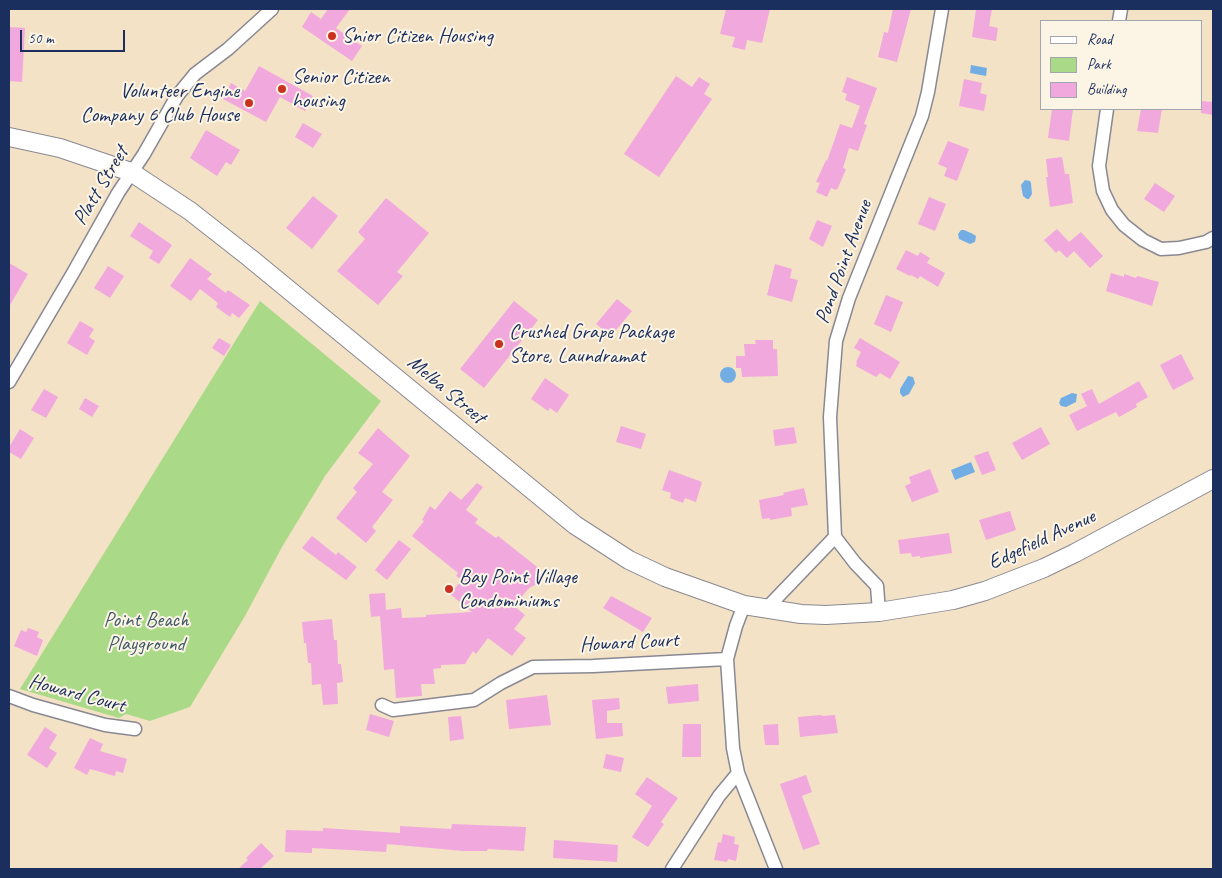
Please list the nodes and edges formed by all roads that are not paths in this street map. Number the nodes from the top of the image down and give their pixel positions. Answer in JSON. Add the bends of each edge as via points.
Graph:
{"nodes":[{"id":1,"x":272,"y":9,"type":"edge"},
{"id":2,"x":942,"y":9,"type":"edge"},
{"id":3,"x":1107,"y":110,"type":"edge"},
{"id":4,"x":9,"y":137,"type":"edge"},
{"id":5,"x":131,"y":172,"type":"junction"},
{"id":6,"x":1213,"y":238,"type":"edge"},
{"id":7,"x":9,"y":382,"type":"edge"},
{"id":8,"x":1213,"y":479,"type":"edge"},
{"id":9,"x":835,"y":537,"type":"junction"},
{"id":10,"x":744,"y":605,"type":"junction"},
{"id":11,"x":766,"y":609,"type":"junction"},
{"id":12,"x":879,"y":612,"type":"junction"},
{"id":13,"x":727,"y":658,"type":"junction"},
{"id":14,"x":9,"y":696,"type":"edge"},
{"id":15,"x":382,"y":705,"type":"dead end"},
{"id":16,"x":135,"y":729,"type":"dead end"},
{"id":17,"x":738,"y":773,"type":"junction"},
{"id":18,"x":672,"y":869,"type":"edge"},
{"id":19,"x":776,"y":869,"type":"edge"}],
"edges":[{"from":1,"to":5,"type":"street","name":"Platt Street","via":[[195,74]]},
{"from":2,"to":9,"type":"street","name":"Pond Point Avenue","via":[[922,116],[849,298],[836,341],[830,417]]},
{"from":3,"to":6,"type":"street","via":[[1099,166],[1103,191],[1124,226],[1161,249],[1179,248]]},
{"from":4,"to":5,"type":"main road","name":"Melba Street","via":[[60,148]]},
{"from":5,"to":7,"type":"street","name":"Platt Street"},
{"from":5,"to":10,"type":"main road","name":"Melba Street","via":[[190,211],[250,258],[575,526],[629,560],[665,577]]},
{"from":8,"to":12,"type":"main road","name":"Edgefield Avenue","via":[[1020,579],[953,600]]},
{"from":9,"to":11,"type":"street"},
{"from":9,"to":12,"type":"street","via":[[877,586]]},
{"from":10,"to":11,"type":"main road","name":"Melba Street"},
{"from":10,"to":13,"type":"street"},
{"from":11,"to":12,"type":"main road","name":"Melba Street","via":[[826,615]]},
{"from":13,"to":15,"type":"street","name":"Howard Court","via":[[533,667],[474,700],[393,710]]},
{"from":13,"to":17,"type":"street","via":[[732,748]]},
{"from":14,"to":16,"type":"street","name":"Howard Court","via":[[96,722]]},
{"from":17,"to":18,"type":"street","via":[[719,796]]},
{"from":17,"to":19,"type":"street"}]}
